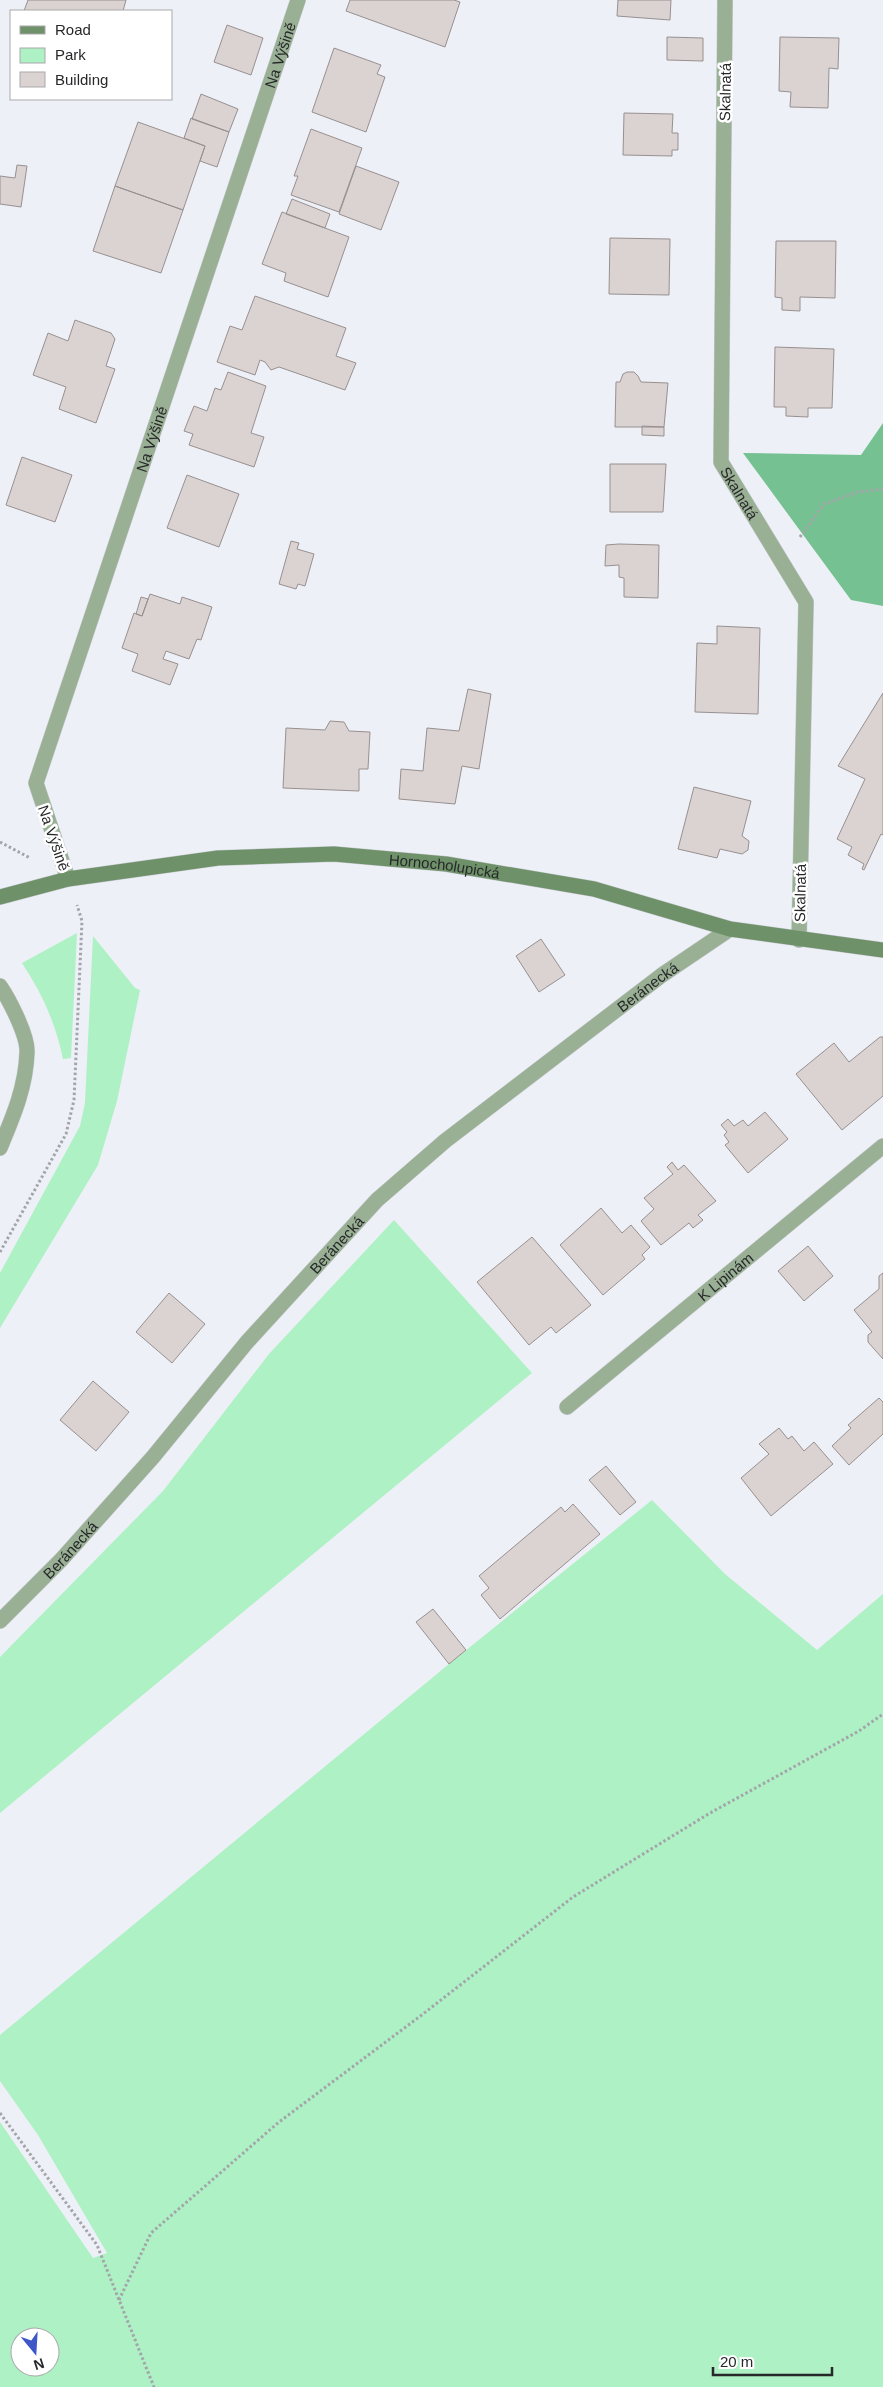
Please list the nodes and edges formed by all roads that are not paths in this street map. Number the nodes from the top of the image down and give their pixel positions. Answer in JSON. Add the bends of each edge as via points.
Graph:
{"nodes":[{"id":1,"x":298,"y":0,"type":"edge"},
{"id":2,"x":725,"y":0,"type":"edge"},
{"id":3,"x":68,"y":879,"type":"junction"},
{"id":4,"x":0,"y":896,"type":"edge"},
{"id":5,"x":730,"y":930,"type":"junction"},
{"id":6,"x":799,"y":940,"type":"junction"},
{"id":7,"x":883,"y":950,"type":"edge"},
{"id":8,"x":0,"y":986,"type":"edge"},
{"id":9,"x":883,"y":1146,"type":"edge"},
{"id":10,"x":0,"y":1148,"type":"edge"},
{"id":11,"x":567,"y":1406,"type":"dead end"},
{"id":12,"x":0,"y":1622,"type":"edge"}],
"edges":[{"from":1,"to":3,"type":"street","name":"Na Výšině","via":[[36,783]]},
{"from":2,"to":6,"type":"street","name":"Skalnatá","via":[[721,462],[806,602]]},
{"from":3,"to":4,"type":"street","name":"Hornocholupická"},
{"from":3,"to":5,"type":"street","name":"Hornocholupická","via":[[218,858],[334,854],[446,864],[594,889]]},
{"from":5,"to":6,"type":"street","name":"Hornocholupická"},
{"from":5,"to":12,"type":"street","name":"Beránecká","via":[[662,975],[453,1135],[377,1200],[247,1342],[153,1457],[61,1560]]},
{"from":6,"to":7,"type":"street","name":"Hornocholupická"},
{"from":8,"to":10,"type":"street","via":[[11,1003],[28,1050],[21,1096]]},
{"from":9,"to":11,"type":"street","name":"K Lipinám"}]}
